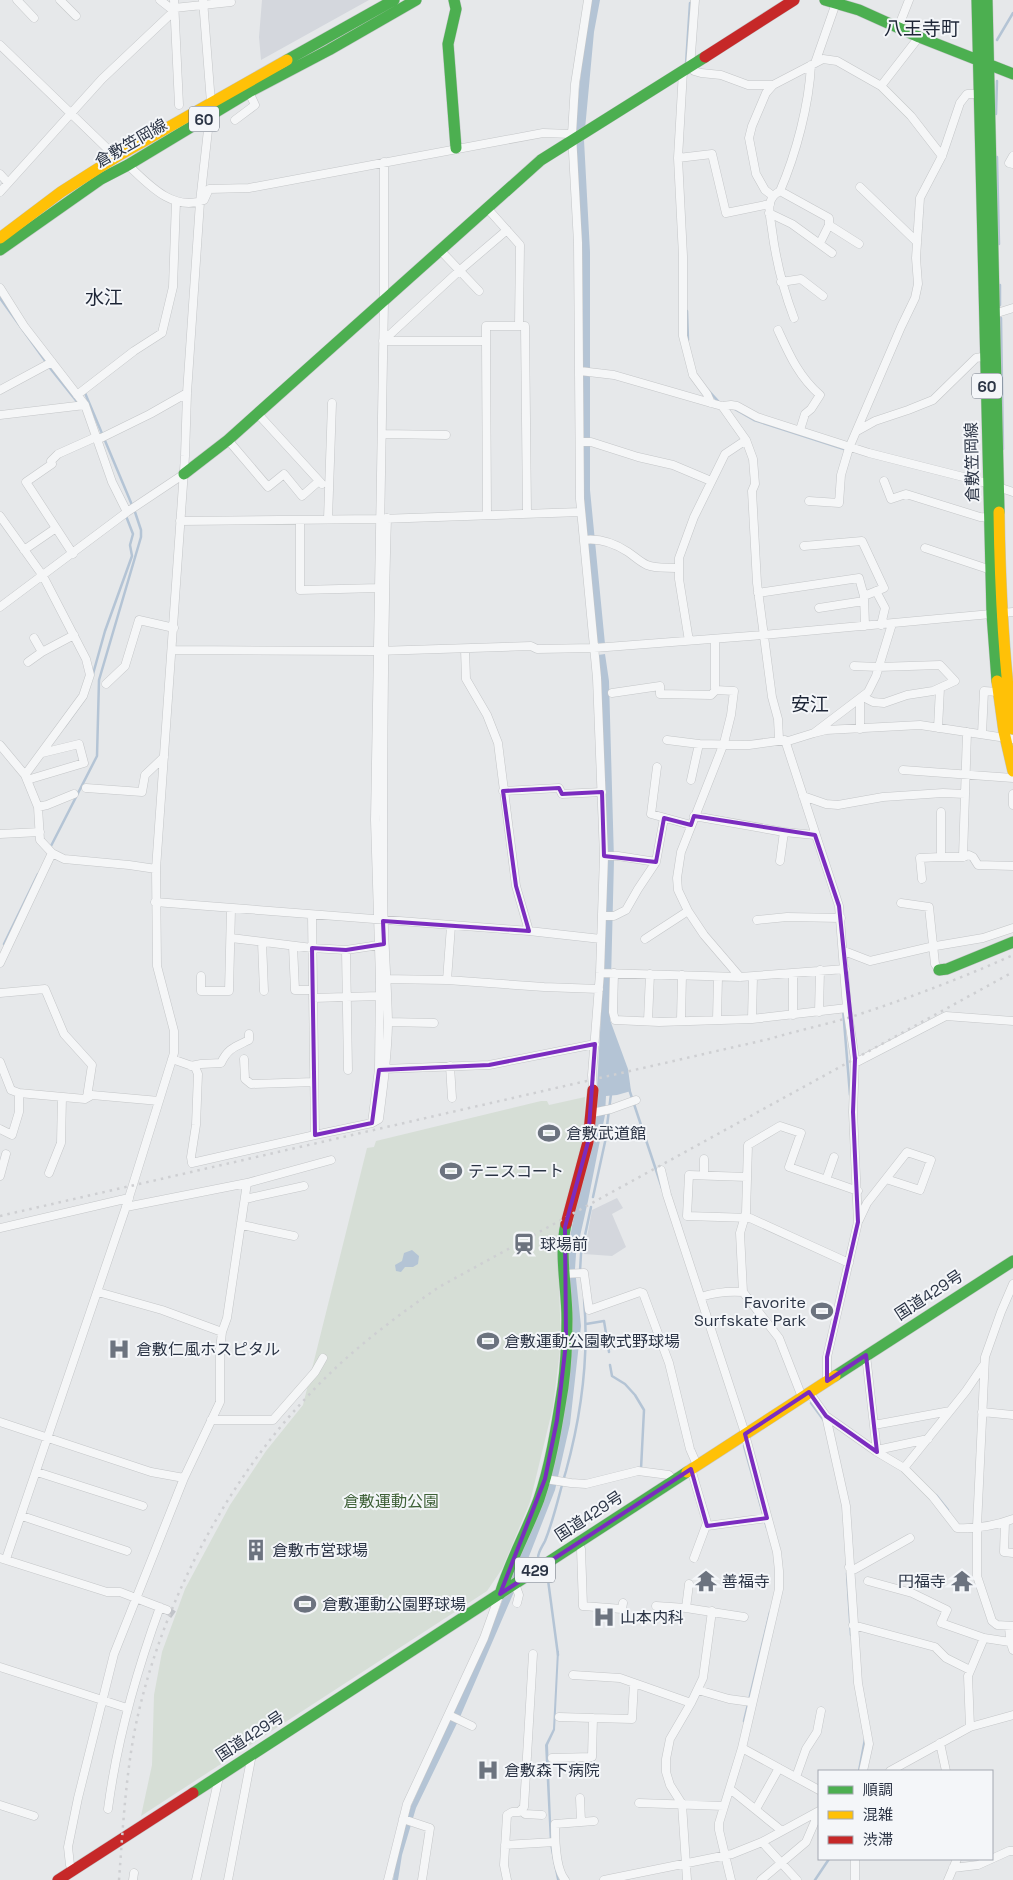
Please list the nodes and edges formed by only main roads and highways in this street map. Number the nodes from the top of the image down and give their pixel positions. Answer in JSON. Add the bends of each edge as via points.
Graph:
{"nodes":[{"id":1,"x":394,"y":0,"type":"edge"},
{"id":2,"x":416,"y":0,"type":"edge"},
{"id":3,"x":454,"y":0,"type":"edge"},
{"id":4,"x":794,"y":0,"type":"edge"},
{"id":5,"x":977,"y":0,"type":"edge"},
{"id":6,"x":987,"y":0,"type":"edge"},
{"id":7,"x":831,"y":1,"type":"edge"},
{"id":8,"x":983,"y":62,"type":"junction"},
{"id":9,"x":1013,"y":74,"type":"edge"},
{"id":10,"x":210,"y":109,"type":"junction"},
{"id":11,"x":456,"y":148,"type":"road end"},
{"id":12,"x":0,"y":238,"type":"edge"},
{"id":13,"x":0,"y":250,"type":"edge"},
{"id":14,"x":990,"y":356,"type":"junction"},
{"id":15,"x":184,"y":474,"type":"road end"},
{"id":16,"x":994,"y":485,"type":"junction"},
{"id":17,"x":1002,"y":613,"type":"edge"},
{"id":18,"x":1010,"y":736,"type":"edge"},
{"id":19,"x":1013,"y":771,"type":"edge"},
{"id":20,"x":1013,"y":942,"type":"edge"},
{"id":21,"x":939,"y":970,"type":"road end"},
{"id":22,"x":593,"y":1090,"type":"road end"},
{"id":23,"x":1013,"y":1261,"type":"edge"},
{"id":24,"x":500,"y":1594,"type":"junction"},
{"id":25,"x":58,"y":1880,"type":"edge"}],
"edges":[{"from":1,"to":10,"type":"main road","name":"倉敷笠岡線","number":"60"},
{"from":2,"to":10,"type":"main road","name":"倉敷笠岡線","number":"60","via":[[329,50]]},
{"from":3,"to":11,"type":"main road","via":[[456,9],[448,44]]},
{"from":4,"to":15,"type":"main road","via":[[541,160],[258,414]]},
{"from":5,"to":8,"type":"main road","name":"倉敷笠岡線","number":"60"},
{"from":6,"to":8,"type":"main road","name":"倉敷笠岡線","number":"60"},
{"from":7,"to":8,"type":"main road"},
{"from":8,"to":9,"type":"main road"},
{"from":8,"to":14,"type":"main road","name":"倉敷笠岡線","number":"60","via":[[980,94]]},
{"from":8,"to":14,"type":"main road","name":"倉敷笠岡線","number":"60","via":[[994,314]]},
{"from":10,"to":12,"type":"main road","name":"倉敷笠岡線","number":"60","via":[[116,157],[61,192]]},
{"from":10,"to":13,"type":"main road","name":"倉敷笠岡線","number":"60","via":[[128,165],[101,179]]},
{"from":14,"to":16,"type":"main road","name":"倉敷笠岡線","number":"60"},
{"from":16,"to":17,"type":"main road","name":"倉敷笠岡線","number":"60"},
{"from":16,"to":17,"type":"main road","name":"倉敷笠岡線","number":"60","via":[[990,518],[991,570]]},
{"from":17,"to":18,"type":"main road","name":"倉敷笠岡線","number":"60"},
{"from":17,"to":18,"type":"main road","name":"倉敷笠岡線","number":"60","via":[[994,660],[998,692]]},
{"from":18,"to":19,"type":"main road","name":"倉敷笠岡線","number":"60"},
{"from":20,"to":21,"type":"main road"},
{"from":22,"to":24,"type":"main road","via":[[588,1142],[567,1216],[563,1248],[567,1318],[555,1481],[538,1501]]},
{"from":23,"to":24,"type":"main road","name":"国道429号","number":"429"},
{"from":24,"to":25,"type":"main road","name":"国道429号","number":"429"}]}
